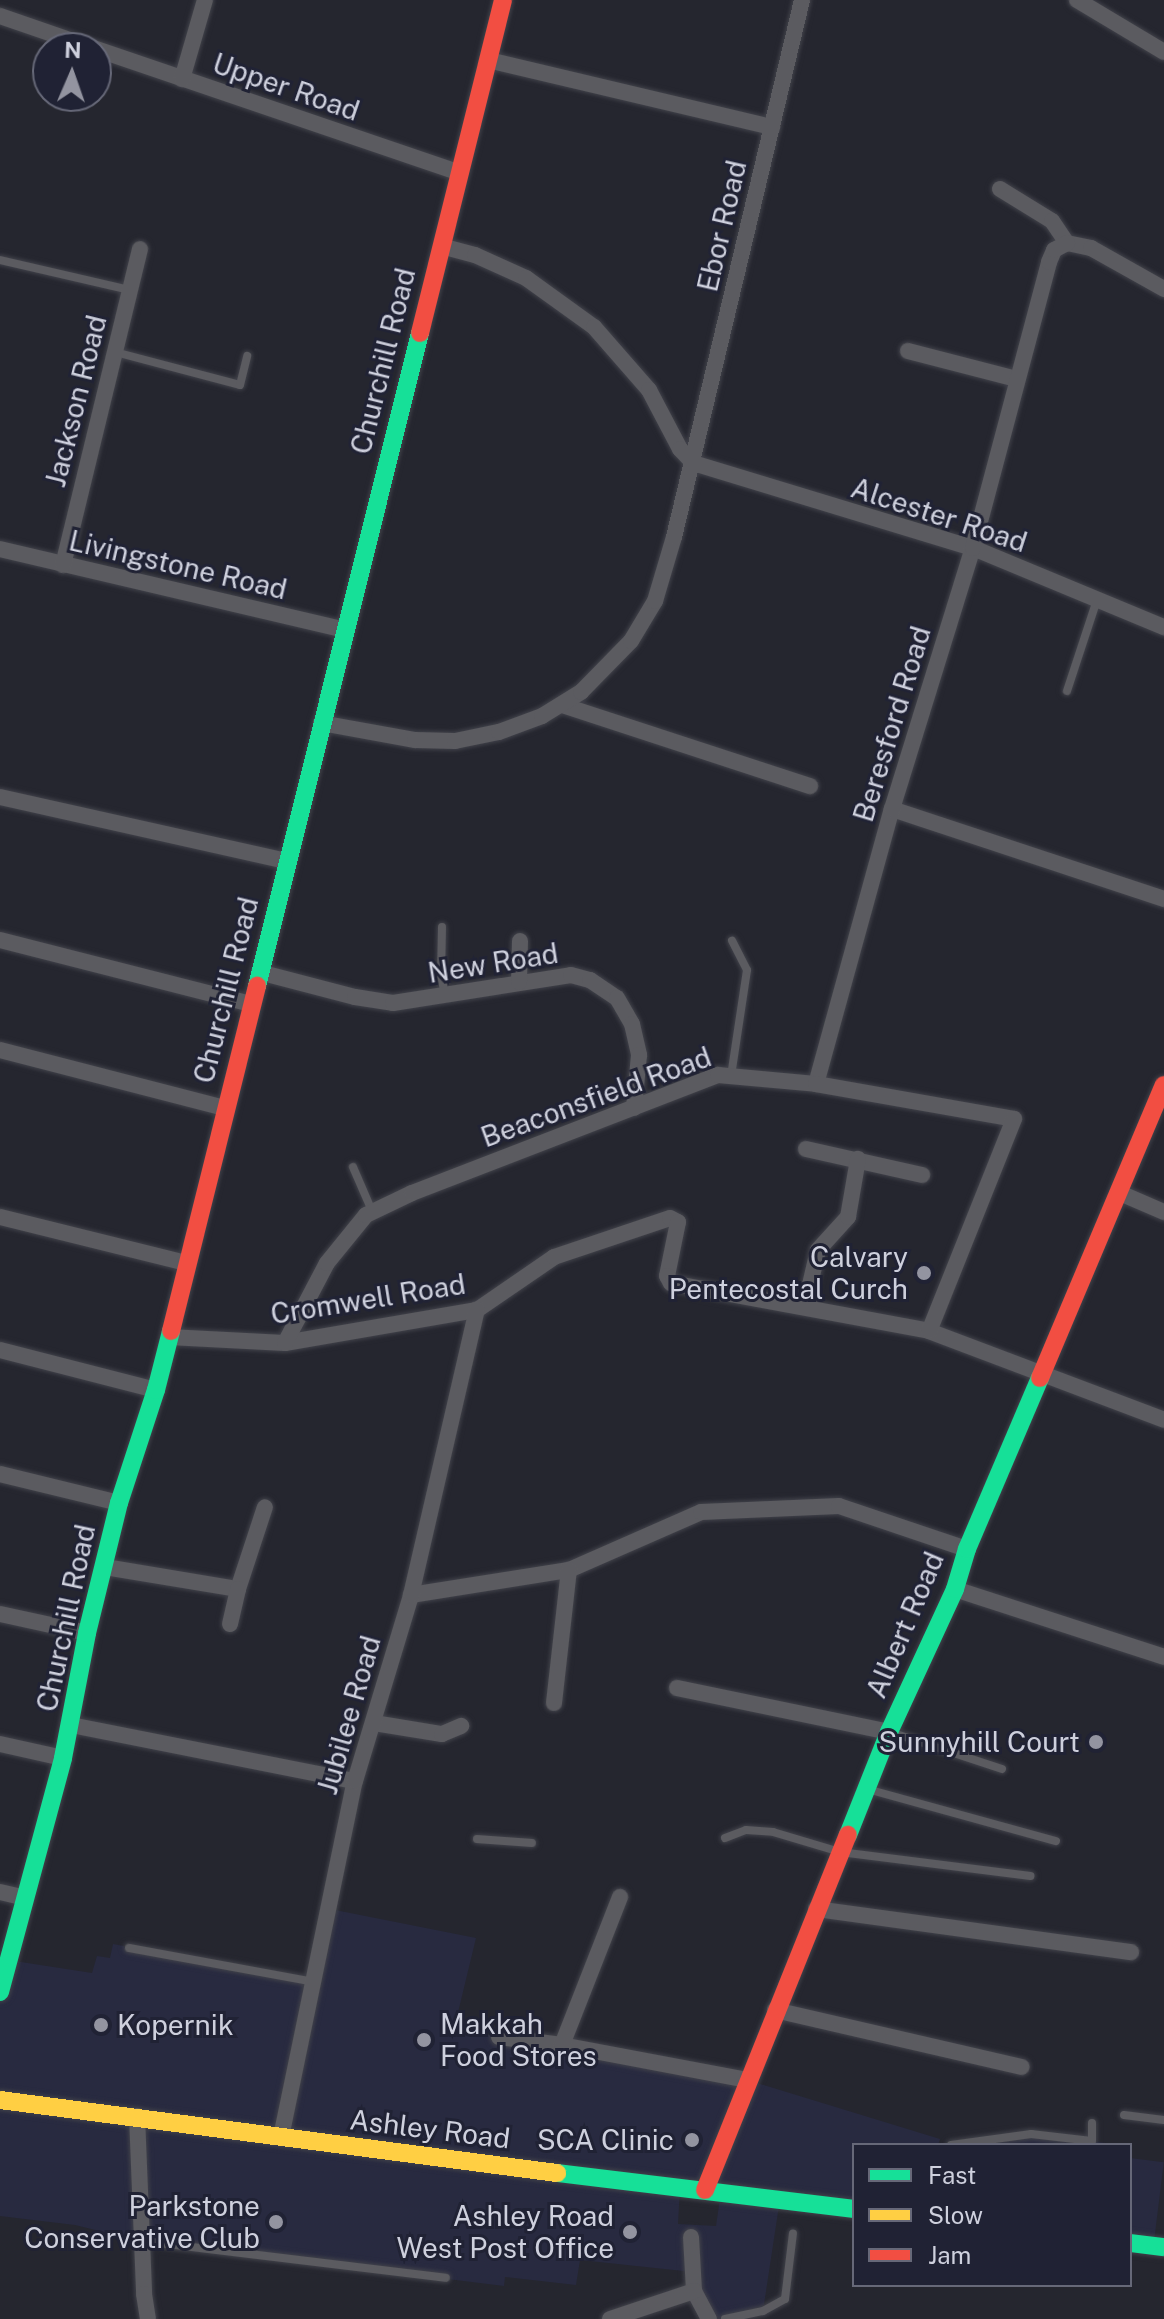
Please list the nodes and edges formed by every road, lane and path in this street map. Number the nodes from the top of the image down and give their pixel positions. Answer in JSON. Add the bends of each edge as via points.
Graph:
{"nodes":[{"id":1,"x":205,"y":0,"type":"edge"},
{"id":2,"x":503,"y":0,"type":"edge"},
{"id":3,"x":802,"y":0,"type":"edge"},
{"id":4,"x":1077,"y":0,"type":"edge"},
{"id":5,"x":0,"y":16,"type":"edge"},
{"id":6,"x":46,"y":32,"type":"edge"},
{"id":7,"x":1164,"y":52,"type":"edge"},
{"id":8,"x":112,"y":55,"type":"edge"},
{"id":9,"x":488,"y":60,"type":"junction"},
{"id":10,"x":182,"y":79,"type":"junction"},
{"id":11,"x":772,"y":127,"type":"junction"},
{"id":12,"x":460,"y":173,"type":"junction"},
{"id":13,"x":1000,"y":189,"type":"dead end"},
{"id":14,"x":1067,"y":243,"type":"junction"},
{"id":15,"x":441,"y":246,"type":"junction"},
{"id":16,"x":140,"y":249,"type":"dead end"},
{"id":17,"x":0,"y":260,"type":"edge"},
{"id":18,"x":1164,"y":289,"type":"edge"},
{"id":19,"x":130,"y":290,"type":"junction"},
{"id":20,"x":908,"y":351,"type":"dead end"},
{"id":21,"x":115,"y":352,"type":"junction"},
{"id":22,"x":247,"y":356,"type":"dead end"},
{"id":23,"x":1016,"y":379,"type":"junction"},
{"id":24,"x":693,"y":463,"type":"junction"},
{"id":25,"x":973,"y":548,"type":"junction"},
{"id":26,"x":0,"y":549,"type":"edge"},
{"id":27,"x":63,"y":565,"type":"junction"},
{"id":28,"x":1097,"y":600,"type":"junction"},
{"id":29,"x":1164,"y":627,"type":"edge"},
{"id":30,"x":345,"y":630,"type":"junction"},
{"id":31,"x":1067,"y":691,"type":"dead end"},
{"id":32,"x":562,"y":705,"type":"junction"},
{"id":33,"x":321,"y":723,"type":"junction"},
{"id":34,"x":810,"y":786,"type":"dead end"},
{"id":35,"x":0,"y":797,"type":"edge"},
{"id":36,"x":892,"y":809,"type":"junction"},
{"id":37,"x":287,"y":861,"type":"junction"},
{"id":38,"x":1164,"y":899,"type":"edge"},
{"id":39,"x":442,"y":927,"type":"dead end"},
{"id":40,"x":0,"y":940,"type":"edge"},
{"id":41,"x":520,"y":941,"type":"dead end"},
{"id":42,"x":732,"y":941,"type":"dead end"},
{"id":43,"x":259,"y":972,"type":"junction"},
{"id":44,"x":519,"y":982,"type":"junction"},
{"id":45,"x":445,"y":996,"type":"junction"},
{"id":46,"x":251,"y":1004,"type":"junction"},
{"id":47,"x":0,"y":1050,"type":"edge"},
{"id":48,"x":731,"y":1076,"type":"junction"},
{"id":49,"x":816,"y":1084,"type":"junction"},
{"id":50,"x":1164,"y":1085,"type":"edge"},
{"id":51,"x":225,"y":1108,"type":"junction"},
{"id":52,"x":634,"y":1108,"type":"junction"},
{"id":53,"x":806,"y":1149,"type":"dead end"},
{"id":54,"x":858,"y":1159,"type":"junction"},
{"id":55,"x":353,"y":1167,"type":"dead end"},
{"id":56,"x":922,"y":1175,"type":"dead end"},
{"id":57,"x":1120,"y":1193,"type":"junction"},
{"id":58,"x":372,"y":1211,"type":"junction"},
{"id":59,"x":1164,"y":1212,"type":"edge"},
{"id":60,"x":0,"y":1217,"type":"edge"},
{"id":61,"x":186,"y":1263,"type":"junction"},
{"id":62,"x":805,"y":1306,"type":"junction"},
{"id":63,"x":477,"y":1310,"type":"junction"},
{"id":64,"x":929,"y":1331,"type":"junction"},
{"id":65,"x":169,"y":1337,"type":"junction"},
{"id":66,"x":285,"y":1343,"type":"junction"},
{"id":67,"x":0,"y":1350,"type":"edge"},
{"id":68,"x":1043,"y":1374,"type":"junction"},
{"id":69,"x":156,"y":1390,"type":"junction"},
{"id":70,"x":1164,"y":1420,"type":"edge"},
{"id":71,"x":0,"y":1474,"type":"edge"},
{"id":72,"x":119,"y":1503,"type":"junction"},
{"id":73,"x":265,"y":1507,"type":"dead end"},
{"id":74,"x":967,"y":1549,"type":"junction"},
{"id":75,"x":105,"y":1567,"type":"junction"},
{"id":76,"x":569,"y":1570,"type":"junction"},
{"id":77,"x":238,"y":1589,"type":"junction"},
{"id":78,"x":955,"y":1589,"type":"junction"},
{"id":79,"x":411,"y":1595,"type":"junction"},
{"id":80,"x":0,"y":1614,"type":"edge"},
{"id":81,"x":230,"y":1624,"type":"dead end"},
{"id":82,"x":87,"y":1633,"type":"junction"},
{"id":83,"x":1164,"y":1657,"type":"edge"},
{"id":84,"x":677,"y":1688,"type":"dead end"},
{"id":85,"x":554,"y":1703,"type":"dead end"},
{"id":86,"x":374,"y":1723,"type":"junction"},
{"id":87,"x":71,"y":1725,"type":"junction"},
{"id":88,"x":461,"y":1726,"type":"dead end"},
{"id":89,"x":889,"y":1732,"type":"junction"},
{"id":90,"x":0,"y":1744,"type":"edge"},
{"id":91,"x":63,"y":1758,"type":"junction"},
{"id":92,"x":1002,"y":1769,"type":"dead end"},
{"id":93,"x":355,"y":1781,"type":"junction"},
{"id":94,"x":866,"y":1789,"type":"junction"},
{"id":95,"x":725,"y":1838,"type":"dead end"},
{"id":96,"x":477,"y":1839,"type":"dead end"},
{"id":97,"x":1056,"y":1841,"type":"dead end"},
{"id":98,"x":532,"y":1843,"type":"dead end"},
{"id":99,"x":840,"y":1852,"type":"junction"},
{"id":100,"x":1030,"y":1876,"type":"dead end"},
{"id":101,"x":0,"y":1892,"type":"edge"},
{"id":102,"x":620,"y":1897,"type":"dead end"},
{"id":103,"x":25,"y":1898,"type":"junction"},
{"id":104,"x":816,"y":1909,"type":"junction"},
{"id":105,"x":129,"y":1948,"type":"dead end"},
{"id":106,"x":1131,"y":1952,"type":"dead end"},
{"id":107,"x":315,"y":1982,"type":"junction"},
{"id":108,"x":0,"y":1989,"type":"edge"},
{"id":109,"x":775,"y":2010,"type":"junction"},
{"id":110,"x":499,"y":2037,"type":"dead end"},
{"id":111,"x":562,"y":2045,"type":"junction"},
{"id":112,"x":1021,"y":2067,"type":"dead end"},
{"id":113,"x":747,"y":2080,"type":"junction"},
{"id":114,"x":0,"y":2100,"type":"edge"},
{"id":115,"x":1124,"y":2115,"type":"dead end"},
{"id":116,"x":137,"y":2116,"type":"junction"},
{"id":117,"x":1164,"y":2120,"type":"edge"},
{"id":118,"x":1092,"y":2123,"type":"dead end"},
{"id":119,"x":281,"y":2137,"type":"junction"},
{"id":120,"x":966,"y":2143,"type":"edge"},
{"id":121,"x":705,"y":2190,"type":"junction"},
{"id":122,"x":852,"y":2209,"type":"edge"},
{"id":123,"x":793,"y":2233,"type":"dead end"},
{"id":124,"x":691,"y":2237,"type":"dead end"},
{"id":125,"x":141,"y":2241,"type":"junction"},
{"id":126,"x":1132,"y":2243,"type":"edge"},
{"id":127,"x":1164,"y":2247,"type":"edge"},
{"id":128,"x":446,"y":2278,"type":"dead end"},
{"id":129,"x":694,"y":2291,"type":"junction"},
{"id":130,"x":148,"y":2319,"type":"edge"},
{"id":131,"x":610,"y":2319,"type":"edge"},
{"id":132,"x":709,"y":2319,"type":"edge"},
{"id":133,"x":725,"y":2319,"type":"edge"}],
"edges":[{"from":1,"to":10,"type":"street"},
{"from":2,"to":9,"type":"street","name":"Churchill Road"},
{"from":3,"to":11,"type":"street","name":"Ebor Road"},
{"from":4,"to":7,"type":"street"},
{"from":5,"to":6,"type":"street","name":"Upper Road"},
{"from":8,"to":10,"type":"street","name":"Upper Road"},
{"from":9,"to":11,"type":"street"},
{"from":9,"to":12,"type":"street","name":"Churchill Road"},
{"from":10,"to":12,"type":"street","name":"Upper Road"},
{"from":11,"to":24,"type":"street","name":"Ebor Road"},
{"from":12,"to":15,"type":"street","name":"Churchill Road"},
{"from":13,"to":14,"type":"street","via":[[1052,221]]},
{"from":14,"to":18,"type":"street","via":[[1091,248]]},
{"from":14,"to":23,"type":"street","name":"Beresford Road","via":[[1050,257]]},
{"from":15,"to":24,"type":"street","via":[[526,278],[594,327],[649,390]]},
{"from":15,"to":30,"type":"street","name":"Churchill Road"},
{"from":16,"to":19,"type":"street","name":"Jackson Road"},
{"from":17,"to":19,"type":"lane"},
{"from":19,"to":21,"type":"street","name":"Jackson Road"},
{"from":20,"to":23,"type":"street"},
{"from":21,"to":22,"type":"lane","via":[[240,385]]},
{"from":21,"to":27,"type":"street","name":"Jackson Road"},
{"from":23,"to":25,"type":"street","name":"Beresford Road"},
{"from":24,"to":25,"type":"street","name":"Alcester Road"},
{"from":24,"to":32,"type":"street","name":"Ebor Road","via":[[665,571],[644,621],[599,676]]},
{"from":25,"to":28,"type":"street","name":"Alcester Road"},
{"from":25,"to":36,"type":"street","name":"Beresford Road"},
{"from":26,"to":27,"type":"street","name":"Livingstone Road"},
{"from":27,"to":30,"type":"street","name":"Livingstone Road"},
{"from":28,"to":29,"type":"street","name":"Alcester Road"},
{"from":28,"to":31,"type":"lane"},
{"from":30,"to":33,"type":"street","name":"Churchill Road"},
{"from":32,"to":33,"type":"street","name":"Ebor Road","via":[[499,732],[455,741]]},
{"from":32,"to":34,"type":"street"},
{"from":33,"to":37,"type":"street","name":"Churchill Road"},
{"from":35,"to":37,"type":"street"},
{"from":36,"to":38,"type":"street"},
{"from":36,"to":49,"type":"street","name":"Beresford Road"},
{"from":37,"to":43,"type":"street","name":"Churchill Road"},
{"from":39,"to":45,"type":"lane"},
{"from":40,"to":46,"type":"street"},
{"from":41,"to":44,"type":"street"},
{"from":42,"to":48,"type":"lane","via":[[747,970]]},
{"from":43,"to":45,"type":"street","name":"New Road","via":[[393,1003]]},
{"from":43,"to":46,"type":"street","name":"Churchill Road"},
{"from":44,"to":45,"type":"street","name":"New Road"},
{"from":44,"to":52,"type":"street","name":"New Road","via":[[571,975],[599,984],[617,998],[638,1048]]},
{"from":46,"to":51,"type":"street","name":"Churchill Road"},
{"from":47,"to":51,"type":"street"},
{"from":48,"to":49,"type":"street","name":"Beaconsfield Road"},
{"from":48,"to":52,"type":"street","name":"Beaconsfield Road","via":[[718,1075]]},
{"from":49,"to":64,"type":"street","name":"Beaconsfield Road","via":[[1014,1119]]},
{"from":50,"to":57,"type":"street","name":"Albert Road"},
{"from":51,"to":61,"type":"street","name":"Churchill Road"},
{"from":52,"to":58,"type":"street","name":"Beaconsfield Road"},
{"from":53,"to":54,"type":"street"},
{"from":54,"to":56,"type":"street"},
{"from":54,"to":62,"type":"street","via":[[848,1217],[818,1250]]},
{"from":55,"to":58,"type":"lane"},
{"from":57,"to":59,"type":"street"},
{"from":57,"to":68,"type":"street","name":"Albert Road"},
{"from":58,"to":66,"type":"street","name":"Beaconsfield Road","via":[[327,1263]]},
{"from":60,"to":61,"type":"street"},
{"from":61,"to":65,"type":"street","name":"Churchill Road"},
{"from":62,"to":63,"type":"street","name":"Cromwell Road","via":[[671,1283],[667,1276],[678,1222],[670,1218],[554,1257]]},
{"from":62,"to":64,"type":"street","name":"Cromwell Road"},
{"from":63,"to":66,"type":"street","name":"Cromwell Road"},
{"from":63,"to":79,"type":"street","name":"Jubilee Road"},
{"from":64,"to":68,"type":"street","name":"Cromwell Road"},
{"from":65,"to":66,"type":"street","name":"Cromwell Road"},
{"from":65,"to":69,"type":"street","name":"Churchill Road"},
{"from":67,"to":69,"type":"street"},
{"from":68,"to":70,"type":"street","name":"Cromwell Road"},
{"from":68,"to":74,"type":"street","name":"Albert Road"},
{"from":69,"to":72,"type":"street","name":"Churchill Road"},
{"from":71,"to":72,"type":"street"},
{"from":72,"to":75,"type":"street","name":"Churchill Road"},
{"from":73,"to":77,"type":"street"},
{"from":74,"to":76,"type":"street","via":[[839,1506],[701,1512]]},
{"from":74,"to":78,"type":"street","name":"Albert Road"},
{"from":75,"to":77,"type":"street"},
{"from":75,"to":82,"type":"street","name":"Churchill Road"},
{"from":76,"to":79,"type":"street"},
{"from":76,"to":85,"type":"street"},
{"from":77,"to":81,"type":"street"},
{"from":78,"to":83,"type":"street"},
{"from":78,"to":89,"type":"street","name":"Albert Road"},
{"from":79,"to":86,"type":"street","name":"Jubilee Road"},
{"from":80,"to":82,"type":"street"},
{"from":82,"to":87,"type":"street","name":"Churchill Road"},
{"from":84,"to":89,"type":"street"},
{"from":86,"to":88,"type":"street","via":[[442,1734]]},
{"from":86,"to":93,"type":"street","name":"Jubilee Road"},
{"from":87,"to":91,"type":"street","name":"Churchill Road"},
{"from":87,"to":93,"type":"street"},
{"from":89,"to":92,"type":"lane"},
{"from":89,"to":94,"type":"street","name":"Albert Road"},
{"from":90,"to":91,"type":"street"},
{"from":91,"to":103,"type":"street","name":"Churchill Road"},
{"from":93,"to":107,"type":"street","name":"Jubilee Road"},
{"from":94,"to":97,"type":"lane"},
{"from":94,"to":99,"type":"street","name":"Albert Road"},
{"from":95,"to":99,"type":"lane","via":[[746,1830],[773,1832]]},
{"from":96,"to":98,"type":"lane"},
{"from":99,"to":100,"type":"lane"},
{"from":99,"to":104,"type":"street","name":"Albert Road"},
{"from":101,"to":103,"type":"street"},
{"from":102,"to":111,"type":"street"},
{"from":103,"to":108,"type":"street","name":"Churchill Road"},
{"from":104,"to":106,"type":"street"},
{"from":104,"to":109,"type":"street","name":"Albert Road"},
{"from":105,"to":107,"type":"lane"},
{"from":107,"to":119,"type":"street","name":"Jubilee Road"},
{"from":109,"to":112,"type":"street"},
{"from":109,"to":113,"type":"street","name":"Albert Road"},
{"from":110,"to":111,"type":"street"},
{"from":111,"to":113,"type":"street"},
{"from":113,"to":121,"type":"street","name":"Albert Road"},
{"from":114,"to":116,"type":"street","name":"Ashley Road"},
{"from":115,"to":117,"type":"lane"},
{"from":116,"to":119,"type":"street","name":"Ashley Road"},
{"from":116,"to":125,"type":"street"},
{"from":118,"to":120,"type":"lane","via":[[1092,2141],[1031,2134]]},
{"from":119,"to":121,"type":"street","name":"Ashley Road"},
{"from":121,"to":122,"type":"street","name":"Ashley Road"},
{"from":123,"to":133,"type":"lane","via":[[785,2299],[763,2311]]},
{"from":124,"to":129,"type":"street"},
{"from":125,"to":128,"type":"lane"},
{"from":125,"to":130,"type":"street"},
{"from":126,"to":127,"type":"street"},
{"from":129,"to":131,"type":"street"},
{"from":129,"to":132,"type":"street"}]}
